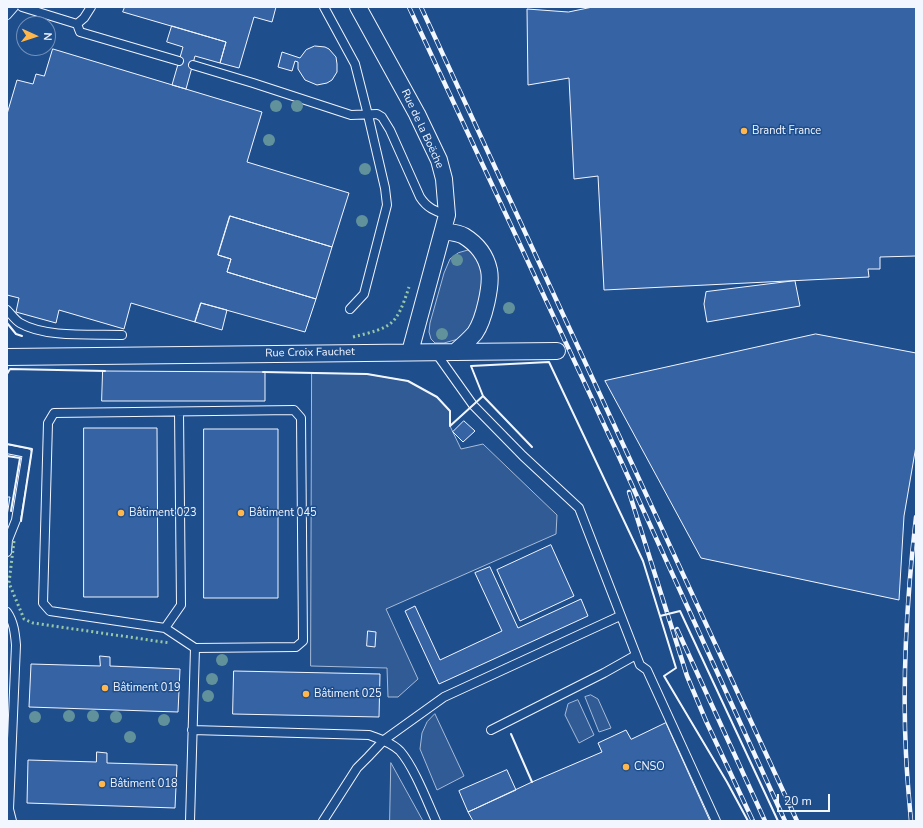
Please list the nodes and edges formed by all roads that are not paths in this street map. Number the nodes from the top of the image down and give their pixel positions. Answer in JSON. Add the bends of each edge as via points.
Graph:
{"nodes":[{"id":1,"x":14,"y":7,"type":"edge"},
{"id":2,"x":22,"y":7,"type":"edge"},
{"id":3,"x":91,"y":7,"type":"edge"},
{"id":4,"x":324,"y":7,"type":"edge"},
{"id":5,"x":358,"y":7,"type":"edge"},
{"id":6,"x":7,"y":15,"type":"edge"},
{"id":7,"x":77,"y":24,"type":"junction"},
{"id":8,"x":179,"y":61,"type":"dead end"},
{"id":9,"x":192,"y":65,"type":"dead end"},
{"id":10,"x":368,"y":115,"type":"junction"},
{"id":11,"x":447,"y":215,"type":"junction"},
{"id":12,"x":443,"y":231,"type":"junction"},
{"id":13,"x":350,"y":309,"type":"dead end"},
{"id":14,"x":7,"y":310,"type":"edge"},
{"id":15,"x":122,"y":335,"type":"dead end"},
{"id":16,"x":556,"y":351,"type":"dead end"},
{"id":17,"x":410,"y":352,"type":"junction"},
{"id":18,"x":436,"y":352,"type":"junction"},
{"id":19,"x":455,"y":352,"type":"junction"},
{"id":20,"x":7,"y":357,"type":"edge"},
{"id":21,"x":178,"y":412,"type":"junction"},
{"id":22,"x":7,"y":449,"type":"edge"},
{"id":23,"x":7,"y":552,"type":"edge"},
{"id":24,"x":7,"y":612,"type":"edge"},
{"id":25,"x":620,"y":616,"type":"junction"},
{"id":26,"x":165,"y":628,"type":"junction"},
{"id":27,"x":195,"y":648,"type":"junction"},
{"id":28,"x":636,"y":655,"type":"junction"},
{"id":29,"x":10,"y":717,"type":"edge"},
{"id":30,"x":192,"y":730,"type":"junction"},
{"id":31,"x":491,"y":730,"type":"dead end"},
{"id":32,"x":384,"y":740,"type":"junction"},
{"id":33,"x":12,"y":821,"type":"edge"},
{"id":34,"x":190,"y":821,"type":"edge"},
{"id":35,"x":323,"y":821,"type":"edge"},
{"id":36,"x":436,"y":821,"type":"edge"},
{"id":37,"x":716,"y":821,"type":"edge"}],
"edges":[{"from":1,"to":6,"type":"lane"},
{"from":2,"to":7,"type":"lane"},
{"from":3,"to":7,"type":"lane"},
{"from":4,"to":10,"type":"lane","via":[[355,64]]},
{"from":5,"to":11,"type":"street","name":"Rue de la Boëche","via":[[417,114],[439,160],[444,179]]},
{"from":7,"to":8,"type":"lane","via":[[80,32]]},
{"from":9,"to":10,"type":"lane","via":[[351,115]]},
{"from":10,"to":11,"type":"lane","via":[[377,114],[385,120],[424,203],[434,211]]},
{"from":10,"to":13,"type":"lane","via":[[387,205],[364,294]]},
{"from":11,"to":12,"type":"street","name":"Rue de la Boëche"},
{"from":12,"to":17,"type":"street","name":"Rue de la Boëche"},
{"from":12,"to":19,"type":"street","via":[[463,236],[473,243],[483,254],[489,272],[488,298],[482,318],[475,332]]},
{"from":14,"to":15,"type":"lane","via":[[19,322],[55,333]]},
{"from":16,"to":19,"type":"street","name":"Rue Croix Fauchet"},
{"from":17,"to":18,"type":"street","name":"Rue Croix Fauchet"},
{"from":17,"to":20,"type":"street","name":"Rue Croix Fauchet"},
{"from":18,"to":19,"type":"street","name":"Rue Croix Fauchet"},
{"from":18,"to":25,"type":"lane","via":[[473,405],[579,508]]},
{"from":21,"to":26,"type":"lane","via":[[181,605]]},
{"from":21,"to":26,"type":"lane","via":[[54,413],[48,423],[44,603],[50,611]]},
{"from":21,"to":27,"type":"lane","via":[[294,410],[301,418],[303,641],[296,647]]},
{"from":22,"to":23,"type":"lane","via":[[27,453],[16,520],[8,540]]},
{"from":24,"to":29,"type":"lane","via":[[14,630],[16,645]]},
{"from":25,"to":28,"type":"lane"},
{"from":25,"to":32,"type":"lane","via":[[444,697]]},
{"from":26,"to":27,"type":"lane"},
{"from":27,"to":30,"type":"lane"},
{"from":28,"to":31,"type":"lane"},
{"from":28,"to":37,"type":"lane","via":[[640,665],[647,670]]},
{"from":29,"to":33,"type":"lane","via":[[9,809]]},
{"from":30,"to":32,"type":"lane","via":[[369,735]]},
{"from":30,"to":34,"type":"lane"},
{"from":32,"to":35,"type":"lane","via":[[357,768]]},
{"from":32,"to":36,"type":"lane","via":[[399,750],[409,763]]}]}
